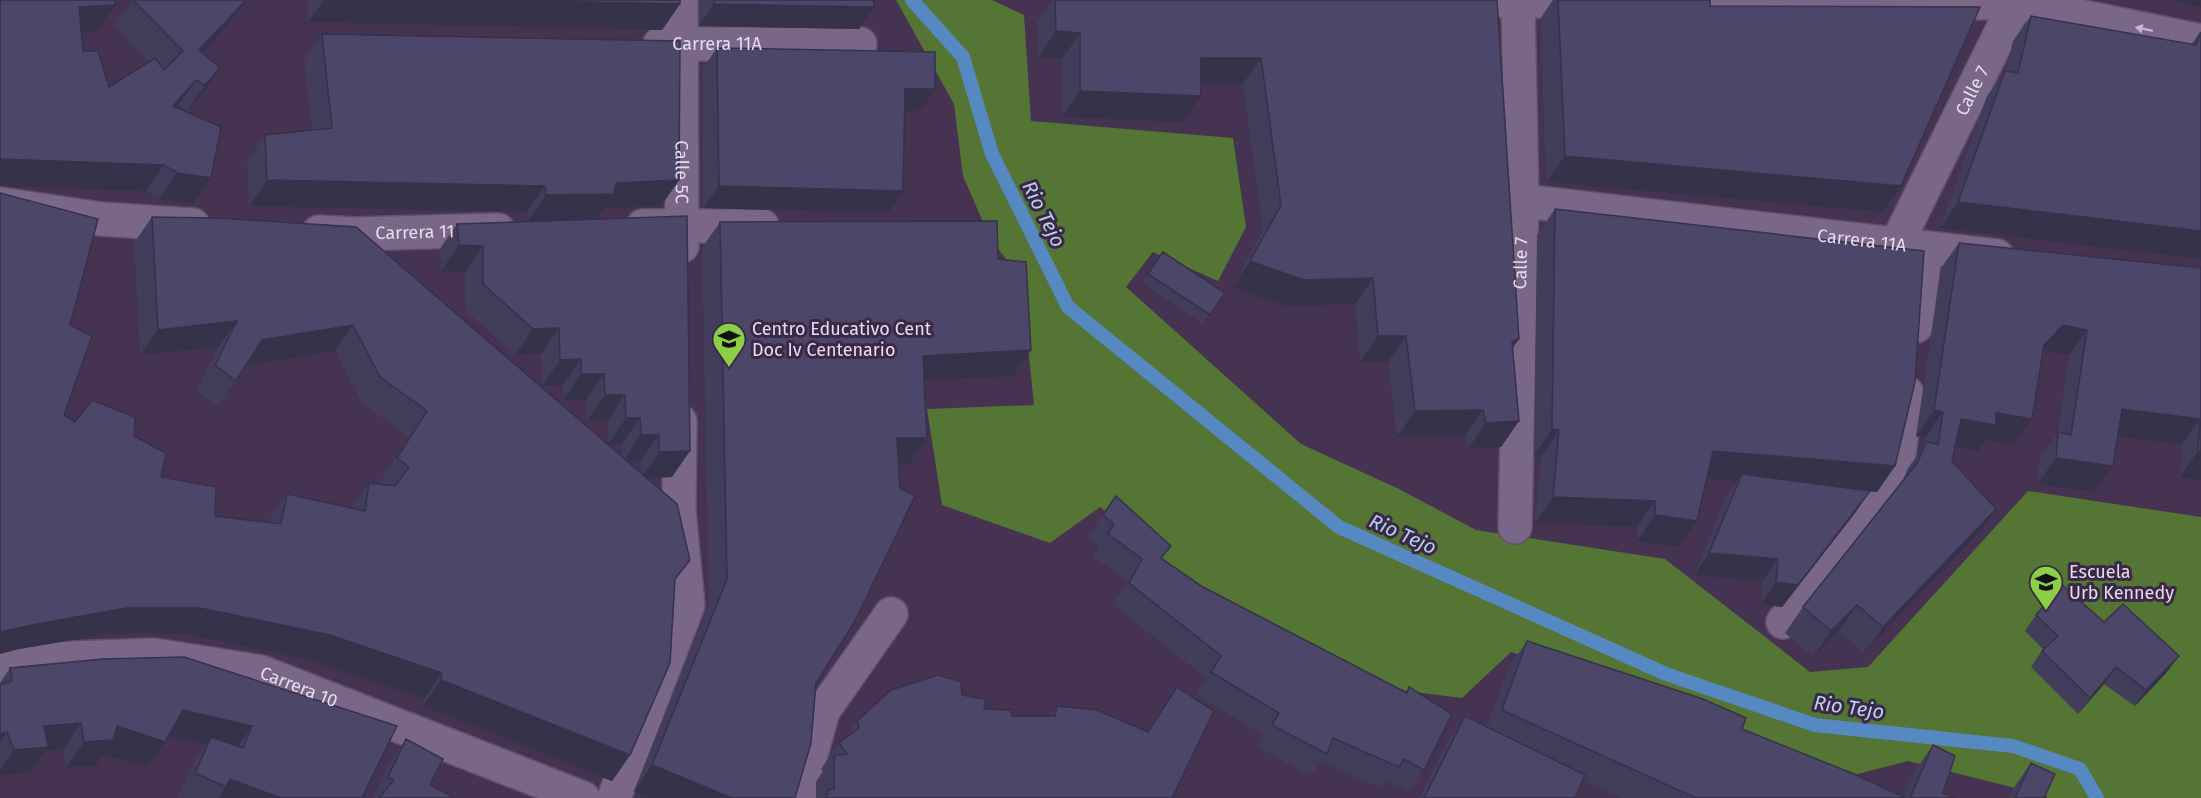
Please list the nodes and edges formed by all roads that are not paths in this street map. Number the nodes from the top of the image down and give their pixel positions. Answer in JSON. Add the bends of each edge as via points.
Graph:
{"nodes":[{"id":1,"x":681,"y":0,"type":"edge"},
{"id":2,"x":1442,"y":0,"type":"edge"},
{"id":3,"x":1518,"y":1,"type":"edge"},
{"id":4,"x":2017,"y":1,"type":"edge"},
{"id":5,"x":2201,"y":40,"type":"edge"},
{"id":6,"x":633,"y":44,"type":"edge"},
{"id":7,"x":860,"y":44,"type":"dead end"},
{"id":8,"x":681,"y":45,"type":"junction"},
{"id":9,"x":1522,"y":201,"type":"junction"},
{"id":10,"x":0,"y":204,"type":"edge"},
{"id":11,"x":682,"y":225,"type":"junction"},
{"id":12,"x":227,"y":227,"type":"edge"},
{"id":13,"x":612,"y":227,"type":"edge"},
{"id":14,"x":787,"y":227,"type":"edge"},
{"id":15,"x":529,"y":229,"type":"edge"},
{"id":16,"x":284,"y":230,"type":"edge"},
{"id":17,"x":353,"y":234,"type":"junction"},
{"id":18,"x":1911,"y":246,"type":"junction"},
{"id":19,"x":2029,"y":259,"type":"edge"},
{"id":20,"x":389,"y":265,"type":"edge"},
{"id":21,"x":682,"y":273,"type":"edge"},
{"id":22,"x":680,"y":392,"type":"edge"},
{"id":23,"x":652,"y":488,"type":"edge"},
{"id":24,"x":1846,"y":502,"type":"edge"},
{"id":25,"x":1880,"y":505,"type":"junction"},
{"id":26,"x":679,"y":511,"type":"junction"},
{"id":27,"x":1515,"y":528,"type":"dead end"},
{"id":28,"x":891,"y":614,"type":"dead end"},
{"id":29,"x":1782,"y":622,"type":"dead end"},
{"id":30,"x":0,"y":668,"type":"edge"},
{"id":31,"x":583,"y":798,"type":"edge"},
{"id":32,"x":614,"y":798,"type":"edge"},
{"id":33,"x":799,"y":798,"type":"edge"}],
"edges":[{"from":1,"to":8,"type":"street","name":"Calle 5C"},
{"from":2,"to":3,"type":"street"},
{"from":3,"to":4,"type":"street"},
{"from":3,"to":9,"type":"street","name":"Calle 7"},
{"from":5,"to":4,"type":"street","one_way":true},
{"from":4,"to":18,"type":"street","name":"Calle 7"},
{"from":6,"to":8,"type":"street","name":"Carrera 11A"},
{"from":7,"to":8,"type":"street","name":"Carrera 11A"},
{"from":8,"to":11,"type":"street","name":"Calle 5C"},
{"from":9,"to":18,"type":"street","name":"Carrera 11A"},
{"from":9,"to":27,"type":"street","name":"Calle 7"},
{"from":10,"to":12,"type":"street","via":[[101,219]]},
{"from":11,"to":13,"type":"street"},
{"from":11,"to":14,"type":"street"},
{"from":11,"to":21,"type":"street","name":"Calle 5C"},
{"from":15,"to":17,"type":"street","name":"Carrera 11"},
{"from":16,"to":17,"type":"street","name":"Carrera 11"},
{"from":17,"to":20,"type":"street"},
{"from":18,"to":19,"type":"street","name":"Carrera 11A"},
{"from":18,"to":25,"type":"street","name":"Calle 7","via":[[1912,357],[1899,454]]},
{"from":22,"to":26,"type":"street"},
{"from":23,"to":26,"type":"street"},
{"from":24,"to":25,"type":"street"},
{"from":25,"to":29,"type":"street","name":"Calle 7"},
{"from":26,"to":32,"type":"street","via":[[688,605]]},
{"from":28,"to":33,"type":"street","via":[[823,711]]},
{"from":30,"to":31,"type":"street","name":"Carrera 10","via":[[46,658],[154,655],[261,672]]}]}
